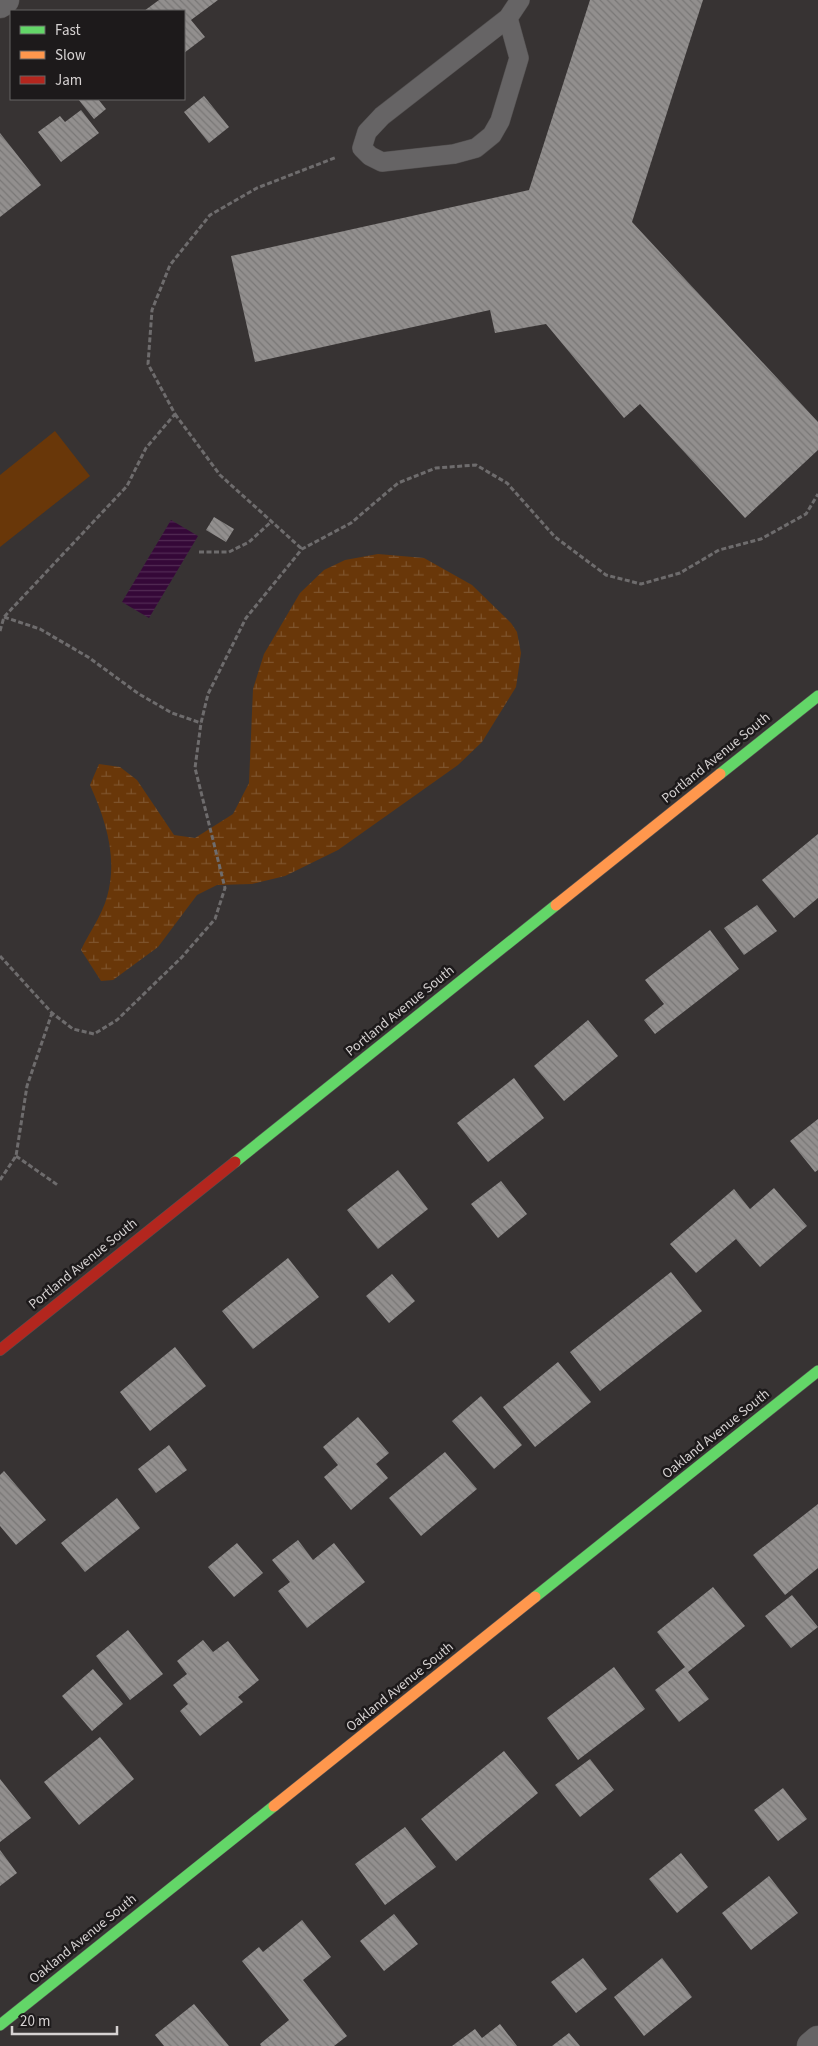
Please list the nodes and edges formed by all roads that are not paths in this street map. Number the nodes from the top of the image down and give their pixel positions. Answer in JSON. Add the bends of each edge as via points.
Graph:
{"nodes":[{"id":1,"x":4,"y":0,"type":"edge"},
{"id":2,"x":520,"y":0,"type":"edge"},
{"id":3,"x":0,"y":4,"type":"edge"},
{"id":4,"x":508,"y":18,"type":"junction"},
{"id":5,"x":818,"y":696,"type":"edge"},
{"id":6,"x":1,"y":1348,"type":"edge"},
{"id":7,"x":818,"y":1371,"type":"edge"},
{"id":8,"x":0,"y":2026,"type":"edge"},
{"id":9,"x":818,"y":2040,"type":"edge"},
{"id":10,"x":811,"y":2046,"type":"edge"}],
"edges":[{"from":1,"to":3,"type":"street"},
{"from":2,"to":4,"type":"lane"},
{"from":4,"to":4,"type":"lane","via":[[382,116],[367,132],[362,148],[382,162],[454,154],[476,148],[492,134],[500,121],[519,58]]},
{"from":5,"to":6,"type":"main road","name":"Portland Avenue South"},
{"from":7,"to":8,"type":"main road","name":"Oakland Avenue South"},
{"from":9,"to":10,"type":"street"}]}
